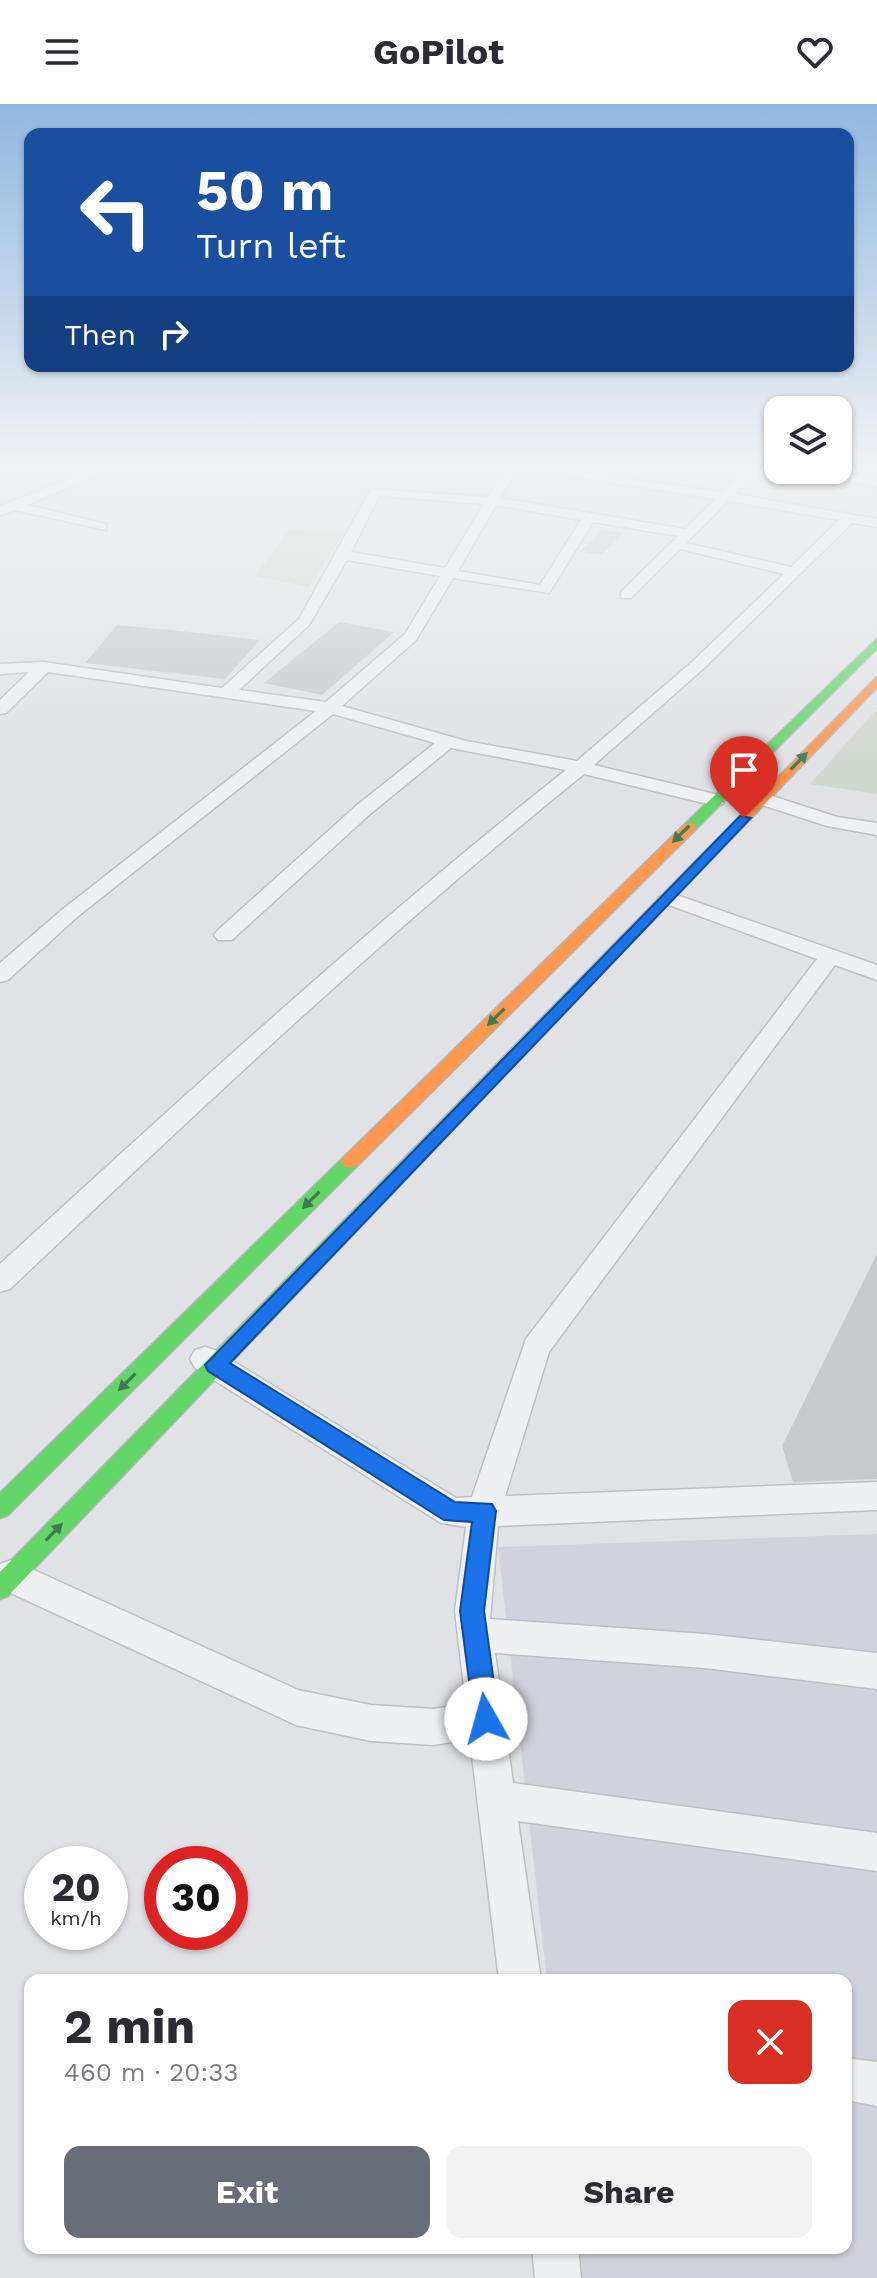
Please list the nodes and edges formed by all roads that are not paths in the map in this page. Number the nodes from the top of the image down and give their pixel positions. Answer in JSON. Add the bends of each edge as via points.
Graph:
{"nodes":[{"id":1,"x":335,"y":570,"type":"edge"},
{"id":2,"x":430,"y":570,"type":"edge"},
{"id":3,"x":451,"y":570,"type":"edge"},
{"id":4,"x":556,"y":570,"type":"edge"},
{"id":5,"x":652,"y":570,"type":"edge"},
{"id":6,"x":787,"y":570,"type":"edge"},
{"id":7,"x":794,"y":572,"type":"joint"},
{"id":8,"x":449,"y":574,"type":"junction"},
{"id":9,"x":626,"y":595,"type":"dead end"},
{"id":10,"x":877,"y":642,"type":"edge"},
{"id":11,"x":44,"y":667,"type":"junction"},
{"id":12,"x":0,"y":669,"type":"edge"},
{"id":13,"x":873,"y":690,"type":"edge"},
{"id":14,"x":226,"y":693,"type":"junction"},
{"id":15,"x":330,"y":708,"type":"junction"},
{"id":16,"x":0,"y":709,"type":"edge"},
{"id":17,"x":448,"y":742,"type":"junction"},
{"id":18,"x":580,"y":768,"type":"junction"},
{"id":19,"x":763,"y":799,"type":"junction"},
{"id":20,"x":716,"y":800,"type":"junction"},
{"id":21,"x":877,"y":829,"type":"edge"},
{"id":22,"x":668,"y":898,"type":"junction"},
{"id":23,"x":225,"y":935,"type":"dead end"},
{"id":24,"x":829,"y":958,"type":"junction"},
{"id":25,"x":877,"y":973,"type":"edge"},
{"id":26,"x":0,"y":975,"type":"edge"},
{"id":27,"x":0,"y":1281,"type":"edge"},
{"id":28,"x":171,"y":1338,"type":"junction"},
{"id":29,"x":215,"y":1365,"type":"junction"},
{"id":30,"x":877,"y":1496,"type":"edge"},
{"id":31,"x":0,"y":1508,"type":"edge"},
{"id":32,"x":484,"y":1511,"type":"junction"},
{"id":33,"x":6,"y":1582,"type":"edge"},
{"id":34,"x":476,"y":1635,"type":"junction"},
{"id":35,"x":877,"y":1671,"type":"edge"},
{"id":36,"x":486,"y":1719,"type":"junction"},
{"id":37,"x":496,"y":1799,"type":"junction"},
{"id":38,"x":877,"y":1852,"type":"edge"},
{"id":39,"x":519,"y":1974,"type":"edge"},
{"id":40,"x":852,"y":2080,"type":"edge"},
{"id":41,"x":877,"y":2084,"type":"edge"},
{"id":42,"x":556,"y":2254,"type":"edge"},
{"id":43,"x":558,"y":2278,"type":"edge"}],
"edges":[{"from":1,"to":14,"type":"street","via":[[302,624]]},
{"from":2,"to":8,"type":"street"},
{"from":3,"to":8,"type":"street"},
{"from":4,"to":8,"type":"street","via":[[544,590]]},
{"from":5,"to":9,"type":"street"},
{"from":6,"to":7,"type":"street"},
{"from":7,"to":18,"type":"street"},
{"from":8,"to":15,"type":"street","via":[[411,637]]},
{"from":10,"to":20,"type":"highway"},
{"from":11,"to":12,"type":"street"},
{"from":11,"to":14,"type":"street"},
{"from":11,"to":16,"type":"street"},
{"from":19,"to":13,"type":"highway","one_way":true},
{"from":14,"to":15,"type":"street"},
{"from":15,"to":17,"type":"street"},
{"from":15,"to":26,"type":"street","via":[[70,913]]},
{"from":17,"to":18,"type":"street"},
{"from":17,"to":23,"type":"street","via":[[363,810]]},
{"from":18,"to":20,"type":"street"},
{"from":18,"to":27,"type":"street","via":[[451,871]]},
{"from":19,"to":21,"type":"street","via":[[834,822]]},
{"from":19,"to":22,"type":"highway"},
{"from":20,"to":28,"type":"highway","one_way":true},
{"from":22,"to":24,"type":"street"},
{"from":22,"to":29,"type":"highway"},
{"from":24,"to":25,"type":"street"},
{"from":24,"to":32,"type":"street","via":[[536,1347]]},
{"from":28,"to":29,"type":"street"},
{"from":28,"to":31,"type":"highway","one_way":true},
{"from":29,"to":32,"type":"street","via":[[452,1513]]},
{"from":33,"to":29,"type":"highway","one_way":true},
{"from":30,"to":32,"type":"street"},
{"from":32,"to":34,"type":"street","via":[[472,1611]]},
{"from":33,"to":36,"type":"street","via":[[296,1707],[371,1723],[433,1727]]},
{"from":34,"to":35,"type":"street","via":[[705,1651]]},
{"from":34,"to":36,"type":"street"},
{"from":36,"to":37,"type":"street"},
{"from":37,"to":38,"type":"street"},
{"from":37,"to":39,"type":"street"},
{"from":40,"to":41,"type":"street"},
{"from":42,"to":43,"type":"street"}]}
